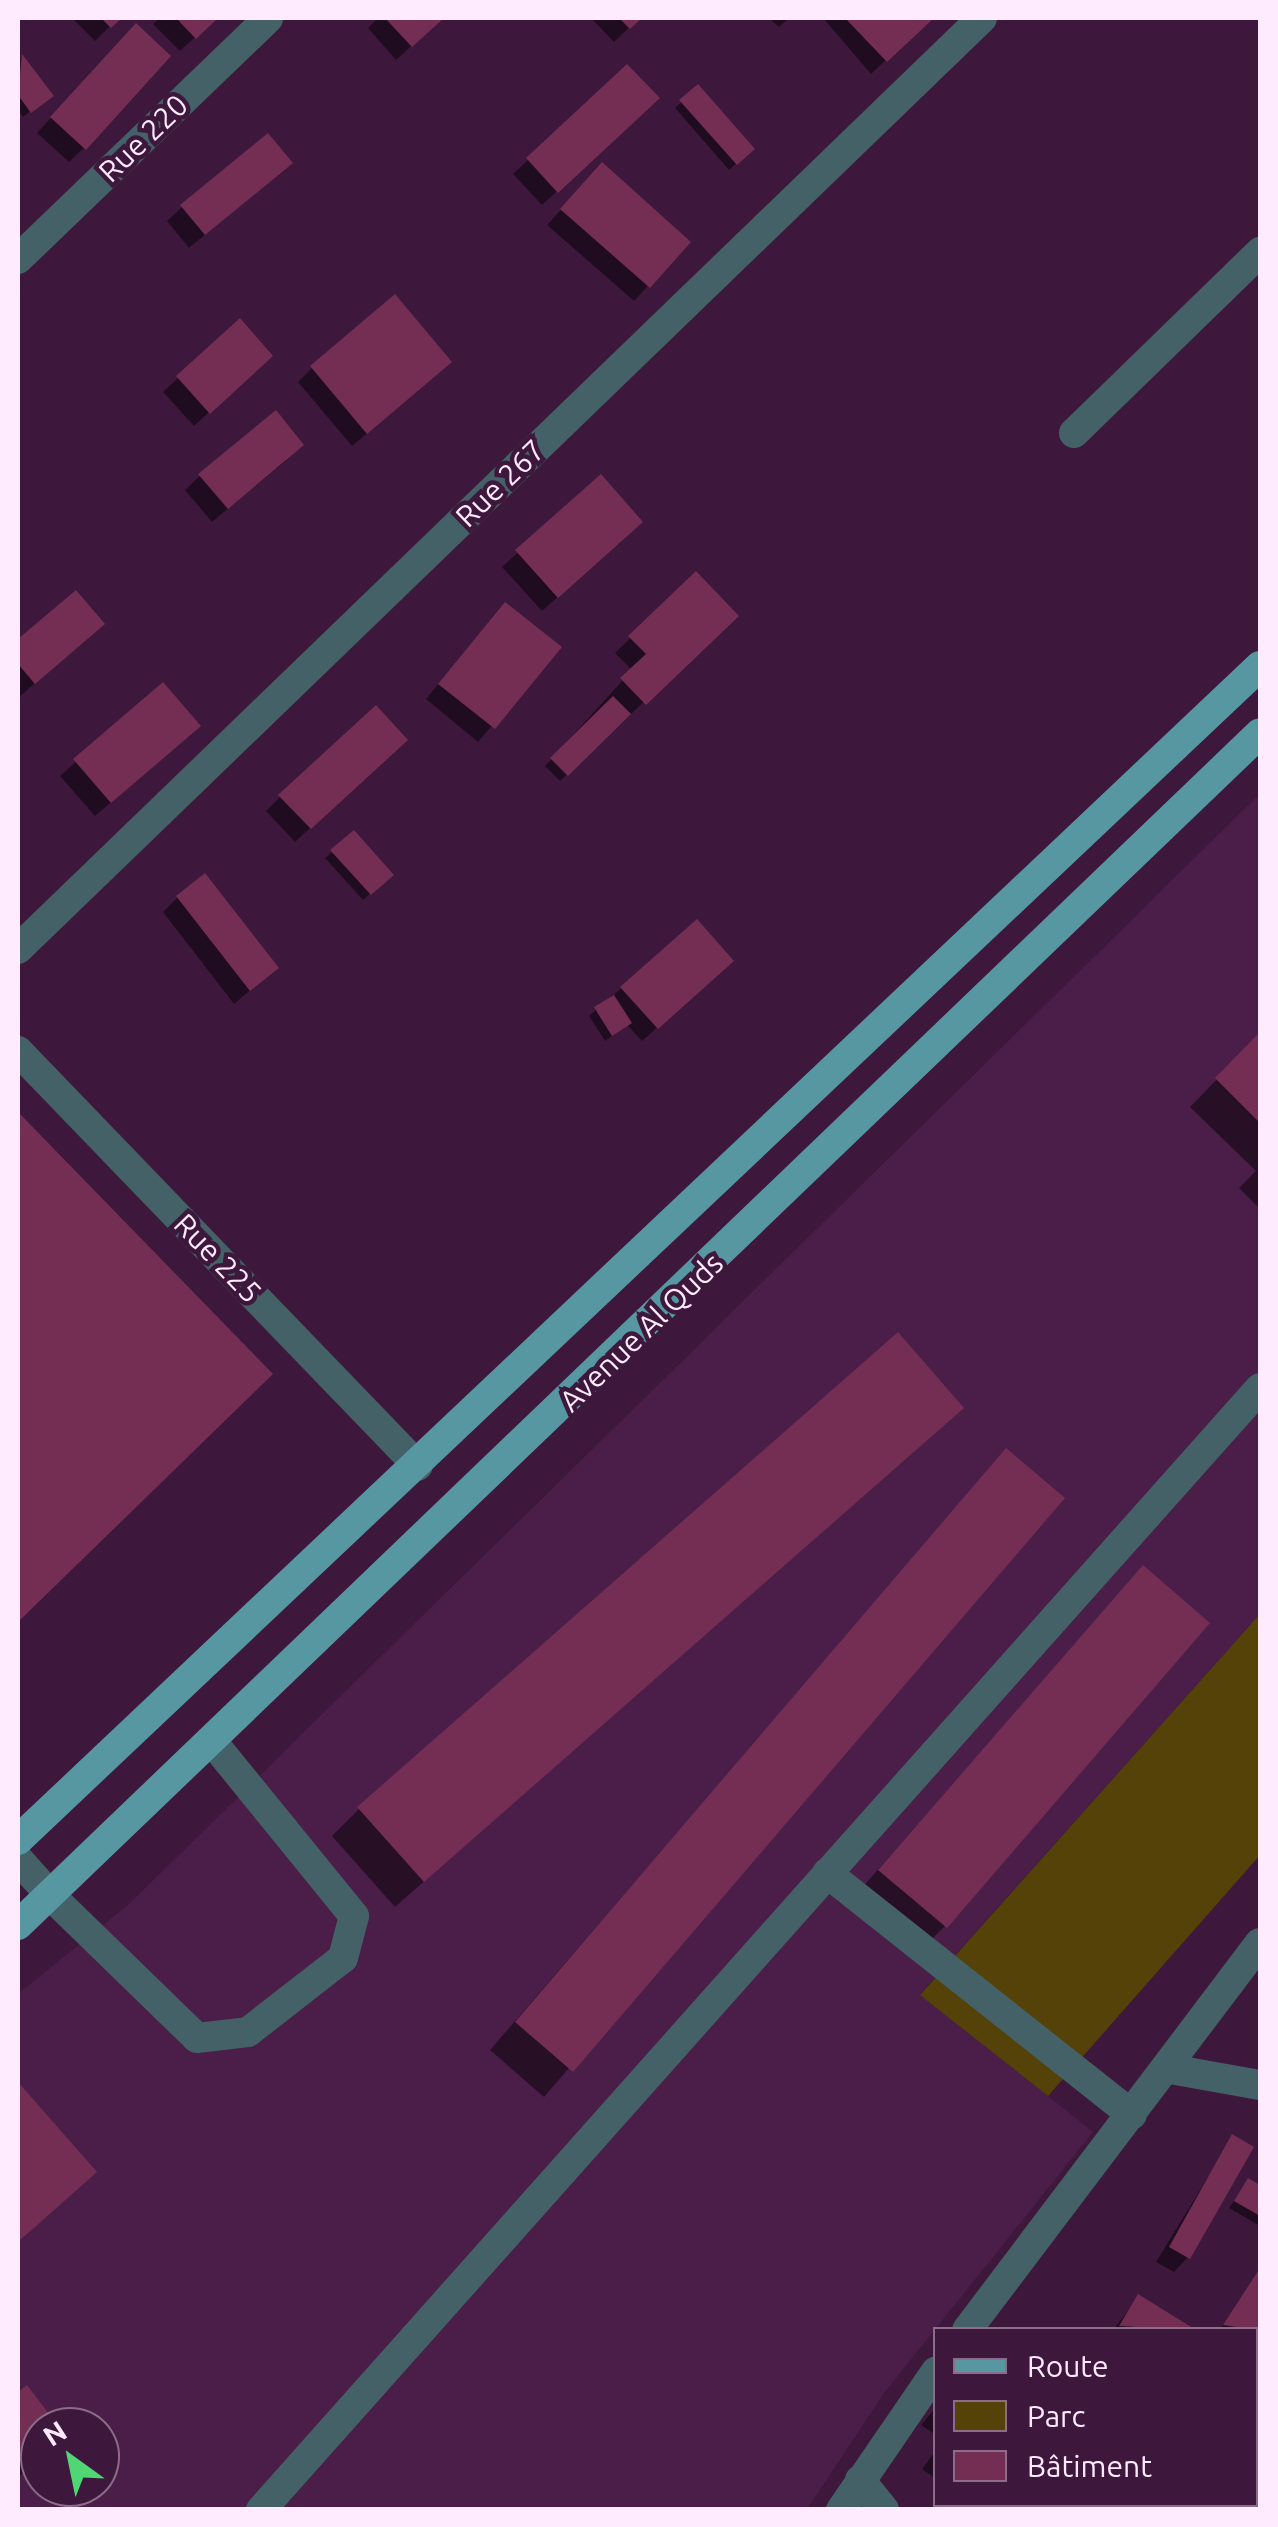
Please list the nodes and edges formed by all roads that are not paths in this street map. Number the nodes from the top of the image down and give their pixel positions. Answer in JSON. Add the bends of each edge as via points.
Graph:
{"nodes":[{"id":1,"x":268,"y":18,"type":"edge"},
{"id":2,"x":982,"y":18,"type":"edge"},
{"id":3,"x":1260,"y":252,"type":"edge"},
{"id":4,"x":18,"y":259,"type":"edge"},
{"id":5,"x":1074,"y":432,"type":"dead end"},
{"id":6,"x":1260,"y":666,"type":"edge"},
{"id":7,"x":1260,"y":733,"type":"edge"},
{"id":8,"x":18,"y":949,"type":"edge"},
{"id":9,"x":18,"y":1051,"type":"edge"},
{"id":10,"x":1260,"y":1388,"type":"edge"},
{"id":11,"x":418,"y":1466,"type":"junction"},
{"id":12,"x":214,"y":1744,"type":"junction"},
{"id":13,"x":18,"y":1840,"type":"edge"},
{"id":14,"x":18,"y":1859,"type":"edge"},
{"id":15,"x":828,"y":1872,"type":"junction"},
{"id":16,"x":52,"y":1897,"type":"junction"},
{"id":17,"x":18,"y":1925,"type":"edge"},
{"id":18,"x":1260,"y":1943,"type":"edge"},
{"id":19,"x":1170,"y":2069,"type":"junction"},
{"id":20,"x":1260,"y":2085,"type":"edge"},
{"id":21,"x":1132,"y":2116,"type":"junction"},
{"id":22,"x":969,"y":2327,"type":"edge"},
{"id":23,"x":933,"y":2375,"type":"edge"},
{"id":24,"x":860,"y":2480,"type":"junction"},
{"id":25,"x":261,"y":2510,"type":"edge"},
{"id":26,"x":841,"y":2510,"type":"edge"},
{"id":27,"x":884,"y":2510,"type":"edge"}],
"edges":[{"from":1,"to":4,"type":"street","name":"Rue 220"},
{"from":2,"to":8,"type":"street","name":"Rue 267"},
{"from":3,"to":5,"type":"street"},
{"from":6,"to":11,"type":"main road","name":"Avenue Al Quds"},
{"from":7,"to":12,"type":"main road","name":"Avenue Al Quds"},
{"from":9,"to":11,"type":"street","name":"Rue 225"},
{"from":10,"to":15,"type":"street"},
{"from":11,"to":13,"type":"main road","name":"Avenue Al Quds"},
{"from":12,"to":16,"type":"main road","name":"Avenue Al Quds"},
{"from":12,"to":16,"type":"street","via":[[354,1916],[343,1958],[248,2032],[198,2038]]},
{"from":14,"to":16,"type":"street"},
{"from":15,"to":21,"type":"street"},
{"from":15,"to":25,"type":"street"},
{"from":16,"to":17,"type":"main road","name":"Avenue Al Quds"},
{"from":18,"to":19,"type":"street"},
{"from":19,"to":20,"type":"street"},
{"from":19,"to":21,"type":"street"},
{"from":21,"to":22,"type":"street"},
{"from":23,"to":24,"type":"street"},
{"from":24,"to":26,"type":"street"},
{"from":24,"to":27,"type":"street"}]}
